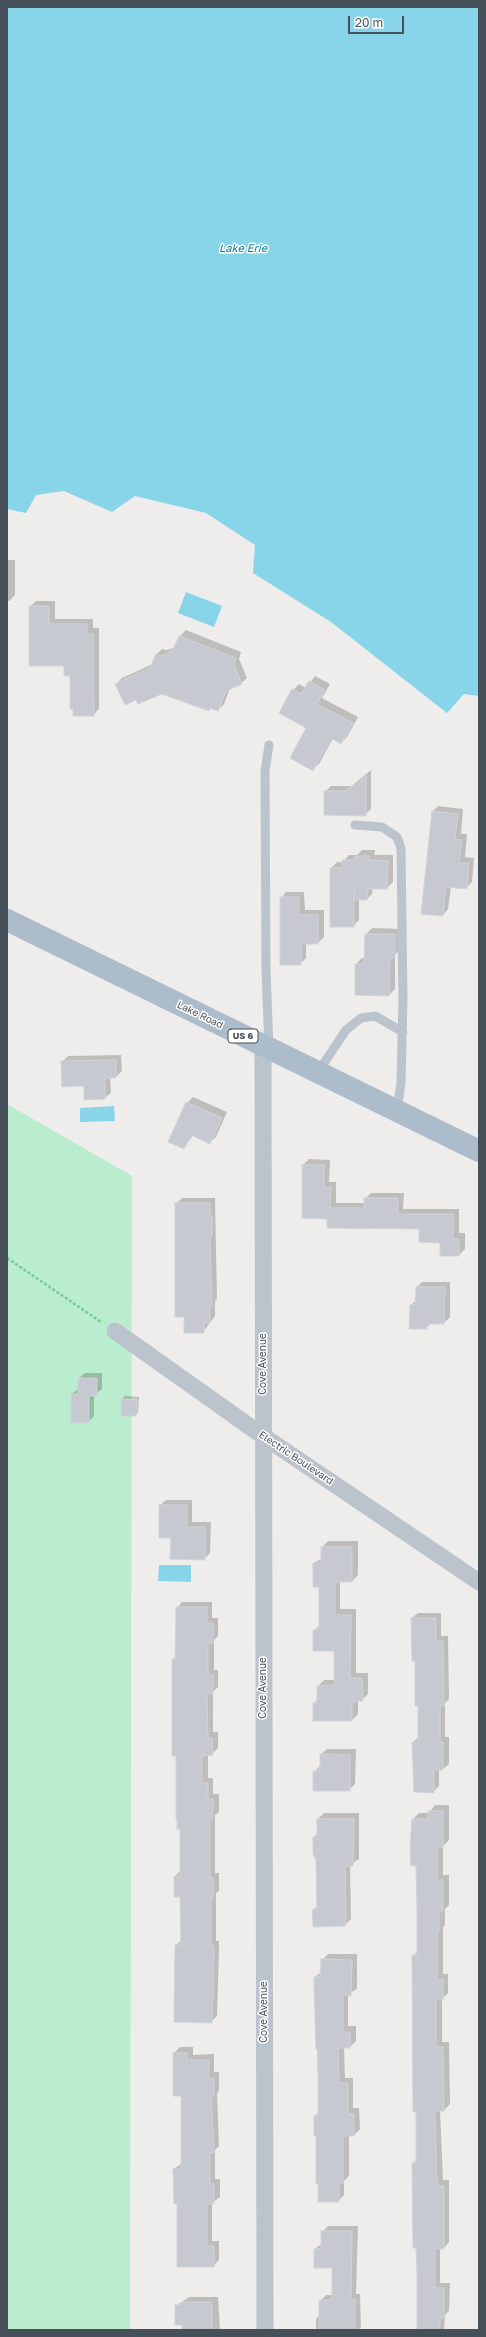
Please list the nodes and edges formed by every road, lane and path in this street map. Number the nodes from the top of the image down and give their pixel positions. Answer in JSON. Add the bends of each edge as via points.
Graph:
{"nodes":[{"id":1,"x":269,"y":746,"type":"dead end"},
{"id":2,"x":354,"y":825,"type":"dead end"},
{"id":3,"x":7,"y":920,"type":"edge"},
{"id":4,"x":403,"y":1032,"type":"junction"},
{"id":5,"x":266,"y":1048,"type":"junction"},
{"id":6,"x":318,"y":1072,"type":"junction"},
{"id":7,"x":398,"y":1111,"type":"junction"},
{"id":8,"x":479,"y":1151,"type":"edge"},
{"id":9,"x":7,"y":1258,"type":"edge"},
{"id":10,"x":115,"y":1331,"type":"joint"},
{"id":11,"x":263,"y":1436,"type":"junction"},
{"id":12,"x":479,"y":1582,"type":"edge"},
{"id":13,"x":265,"y":2330,"type":"edge"}],
"edges":[{"from":1,"to":5,"type":"lane","via":[[265,771]]},
{"from":2,"to":4,"type":"lane","via":[[382,828],[396,837],[400,848]]},
{"from":3,"to":5,"type":"main road","name":"Lake Road","number":"US 6"},
{"from":4,"to":6,"type":"lane","via":[[375,1016],[361,1018],[346,1030]]},
{"from":4,"to":7,"type":"lane"},
{"from":5,"to":6,"type":"main road","name":"Lake Road","number":"US 6"},
{"from":5,"to":11,"type":"street","name":"Cove Avenue"},
{"from":6,"to":7,"type":"main road","name":"Lake Road","number":"US 6"},
{"from":7,"to":8,"type":"main road","name":"Lake Road","number":"US 6"},
{"from":9,"to":10,"type":"path"},
{"from":10,"to":11,"type":"street","name":"Electric Boulevard"},
{"from":11,"to":12,"type":"street","name":"Electric Boulevard"},
{"from":11,"to":13,"type":"street","name":"Cove Avenue"}]}
